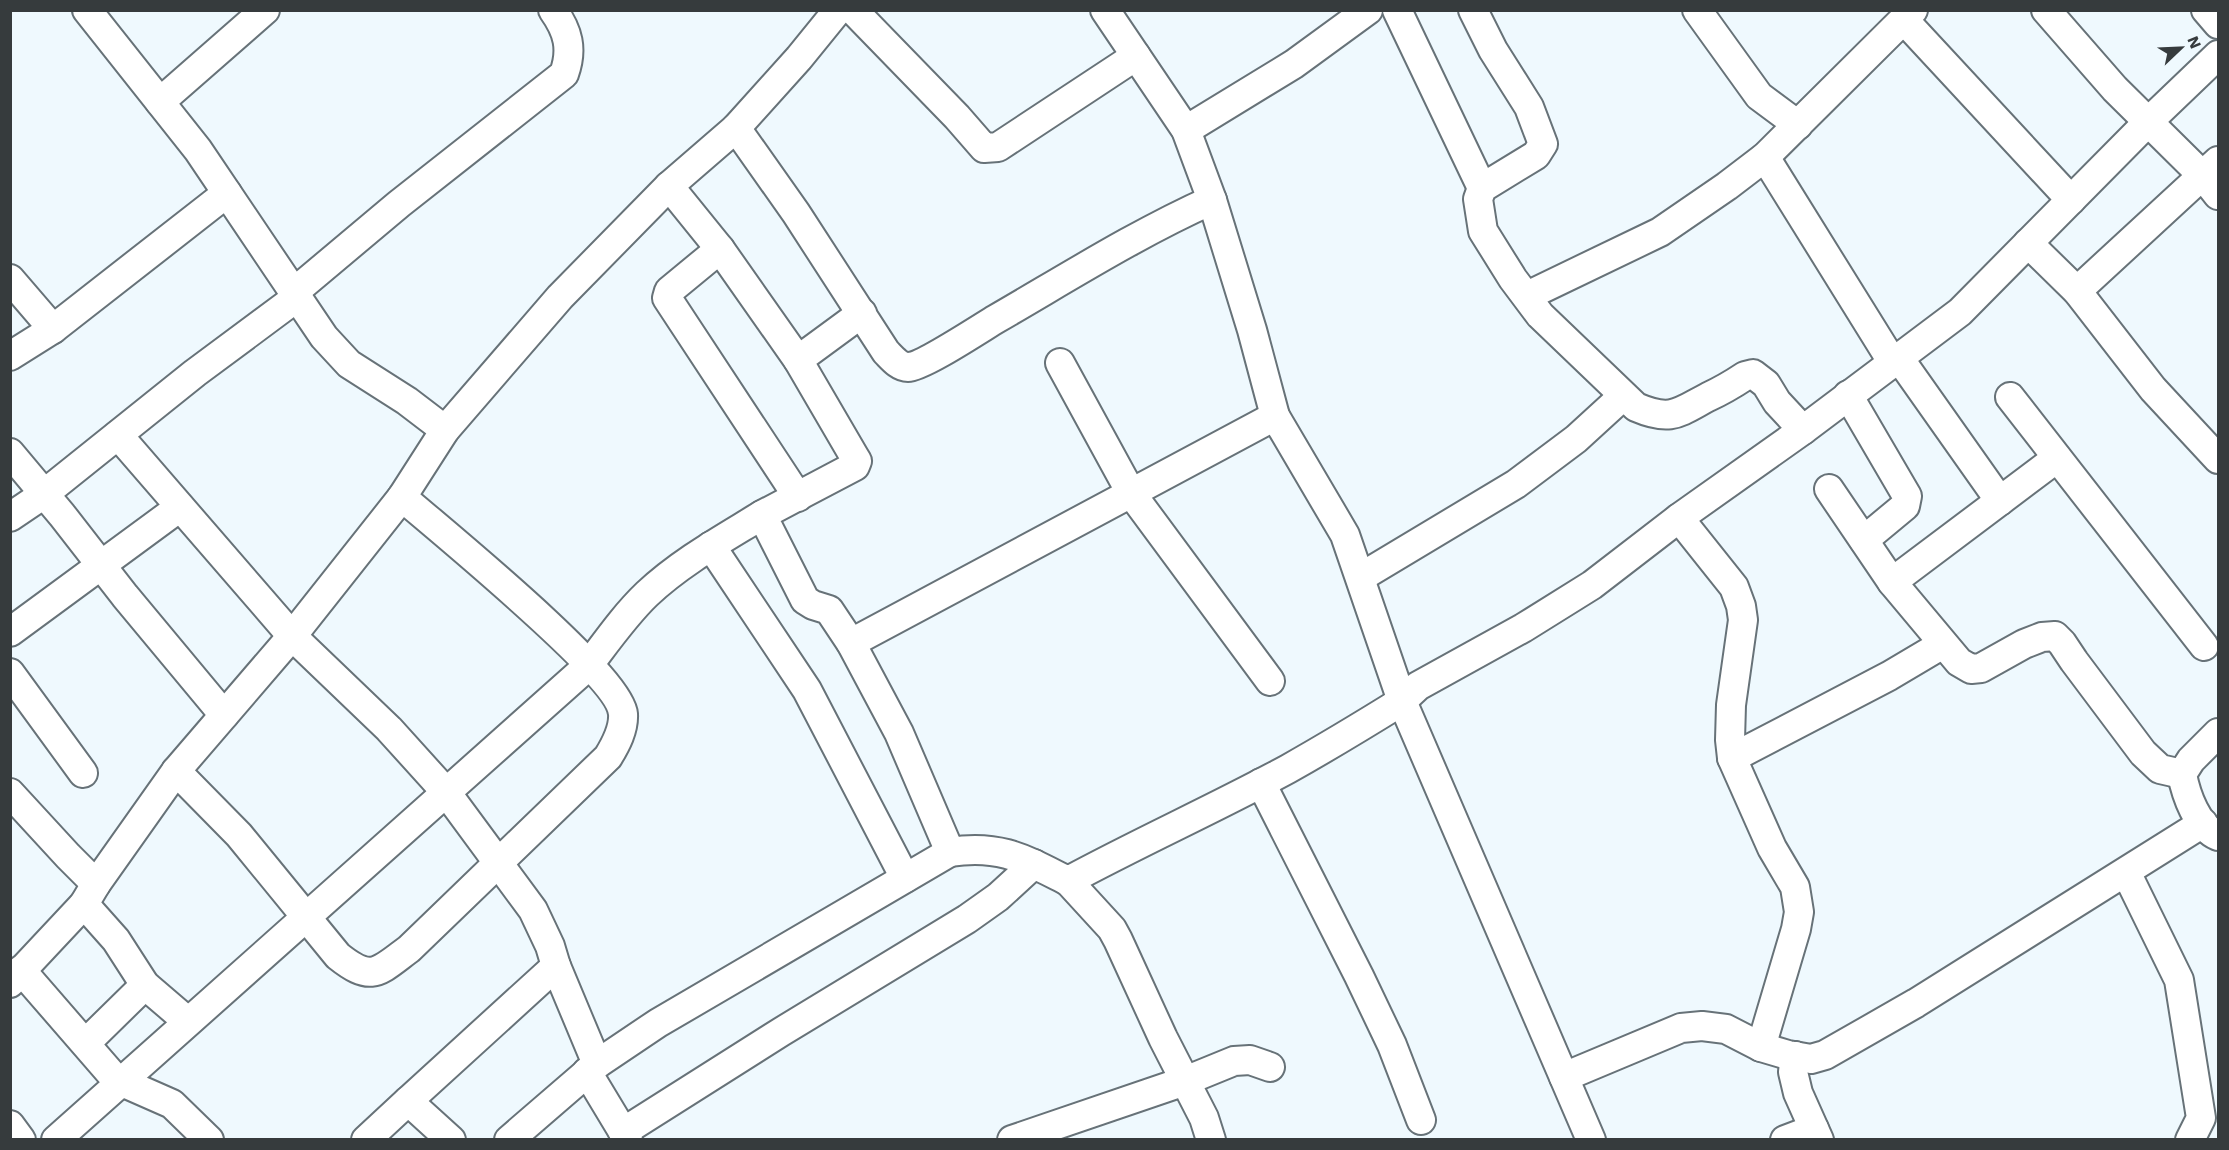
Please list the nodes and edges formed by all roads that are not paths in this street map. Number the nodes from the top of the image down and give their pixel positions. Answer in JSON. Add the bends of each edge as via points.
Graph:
{"nodes":[{"id":1,"x":87,"y":10,"type":"edge"},
{"id":2,"x":265,"y":10,"type":"edge"},
{"id":3,"x":553,"y":10,"type":"edge"},
{"id":4,"x":838,"y":10,"type":"edge"},
{"id":5,"x":854,"y":10,"type":"edge"},
{"id":6,"x":1105,"y":10,"type":"edge"},
{"id":7,"x":1368,"y":10,"type":"edge"},
{"id":8,"x":1397,"y":10,"type":"edge"},
{"id":9,"x":1473,"y":10,"type":"edge"},
{"id":10,"x":2046,"y":10,"type":"edge"},
{"id":11,"x":2206,"y":10,"type":"edge"},
{"id":12,"x":1909,"y":15,"type":"edge"},
{"id":13,"x":1712,"y":16,"type":"edge"},
{"id":14,"x":2218,"y":24,"type":"edge"},
{"id":15,"x":2218,"y":55,"type":"edge"},
{"id":16,"x":1136,"y":56,"type":"junction"},
{"id":17,"x":160,"y":102,"type":"junction"},
{"id":18,"x":2148,"y":122,"type":"junction"},
{"id":19,"x":1798,"y":124,"type":"junction"},
{"id":20,"x":736,"y":128,"type":"junction"},
{"id":21,"x":1186,"y":130,"type":"junction"},
{"id":22,"x":1765,"y":157,"type":"junction"},
{"id":23,"x":2213,"y":177,"type":"edge"},
{"id":24,"x":669,"y":186,"type":"junction"},
{"id":25,"x":1482,"y":188,"type":"junction"},
{"id":26,"x":227,"y":192,"type":"junction"},
{"id":27,"x":1212,"y":200,"type":"junction"},
{"id":28,"x":2071,"y":200,"type":"junction"},
{"id":29,"x":2028,"y":243,"type":"junction"},
{"id":30,"x":720,"y":249,"type":"junction"},
{"id":31,"x":10,"y":279,"type":"edge"},
{"id":32,"x":2077,"y":291,"type":"junction"},
{"id":33,"x":294,"y":295,"type":"junction"},
{"id":34,"x":1527,"y":296,"type":"junction"},
{"id":35,"x":862,"y":313,"type":"junction"},
{"id":36,"x":53,"y":329,"type":"junction"},
{"id":37,"x":10,"y":356,"type":"edge"},
{"id":38,"x":798,"y":360,"type":"junction"},
{"id":39,"x":1896,"y":360,"type":"junction"},
{"id":40,"x":1060,"y":363,"type":"dead end"},
{"id":41,"x":1848,"y":395,"type":"junction"},
{"id":42,"x":1623,"y":396,"type":"junction"},
{"id":43,"x":2010,"y":397,"type":"dead end"},
{"id":44,"x":1275,"y":416,"type":"junction"},
{"id":45,"x":445,"y":430,"type":"junction"},
{"id":46,"x":1803,"y":430,"type":"junction"},
{"id":47,"x":118,"y":435,"type":"junction"},
{"id":48,"x":10,"y":453,"type":"edge"},
{"id":49,"x":2056,"y":458,"type":"junction"},
{"id":50,"x":2218,"y":459,"type":"edge"},
{"id":51,"x":1829,"y":489,"type":"dead end"},
{"id":52,"x":1131,"y":493,"type":"junction"},
{"id":53,"x":44,"y":494,"type":"junction"},
{"id":54,"x":402,"y":497,"type":"junction"},
{"id":55,"x":798,"y":497,"type":"junction"},
{"id":56,"x":2000,"y":501,"type":"junction"},
{"id":57,"x":180,"y":507,"type":"junction"},
{"id":58,"x":762,"y":515,"type":"junction"},
{"id":59,"x":10,"y":517,"type":"edge"},
{"id":60,"x":1679,"y":518,"type":"junction"},
{"id":61,"x":1864,"y":540,"type":"junction"},
{"id":62,"x":711,"y":546,"type":"junction"},
{"id":63,"x":102,"y":567,"type":"junction"},
{"id":64,"x":1361,"y":577,"type":"junction"},
{"id":65,"x":1892,"y":582,"type":"junction"},
{"id":66,"x":10,"y":632,"type":"edge"},
{"id":67,"x":292,"y":636,"type":"junction"},
{"id":68,"x":851,"y":643,"type":"junction"},
{"id":69,"x":1943,"y":644,"type":"junction"},
{"id":70,"x":2214,"y":648,"type":"edge"},
{"id":71,"x":588,"y":666,"type":"junction"},
{"id":72,"x":10,"y":673,"type":"edge"},
{"id":73,"x":1270,"y":681,"type":"dead end"},
{"id":74,"x":1402,"y":701,"type":"junction"},
{"id":75,"x":224,"y":715,"type":"junction"},
{"id":76,"x":2218,"y":733,"type":"edge"},
{"id":77,"x":1732,"y":758,"type":"junction"},
{"id":78,"x":176,"y":771,"type":"junction"},
{"id":79,"x":83,"y":772,"type":"dead end"},
{"id":80,"x":2182,"y":774,"type":"junction"},
{"id":81,"x":1261,"y":783,"type":"junction"},
{"id":82,"x":446,"y":792,"type":"junction"},
{"id":83,"x":11,"y":795,"type":"edge"},
{"id":84,"x":2211,"y":829,"type":"edge"},
{"id":85,"x":950,"y":852,"type":"junction"},
{"id":86,"x":1034,"y":864,"type":"junction"},
{"id":87,"x":499,"y":865,"type":"junction"},
{"id":88,"x":2126,"y":872,"type":"junction"},
{"id":89,"x":905,"y":878,"type":"junction"},
{"id":90,"x":1068,"y":881,"type":"junction"},
{"id":91,"x":90,"y":894,"type":"junction"},
{"id":92,"x":305,"y":917,"type":"junction"},
{"id":93,"x":556,"y":966,"type":"junction"},
{"id":94,"x":16,"y":976,"type":"edge"},
{"id":95,"x":145,"y":985,"type":"junction"},
{"id":96,"x":187,"y":1021,"type":"junction"},
{"id":97,"x":87,"y":1044,"type":"junction"},
{"id":98,"x":1761,"y":1047,"type":"junction"},
{"id":99,"x":1795,"y":1056,"type":"junction"},
{"id":100,"x":1270,"y":1067,"type":"dead end"},
{"id":101,"x":592,"y":1068,"type":"junction"},
{"id":102,"x":1564,"y":1077,"type":"junction"},
{"id":103,"x":1185,"y":1081,"type":"junction"},
{"id":104,"x":122,"y":1082,"type":"junction"},
{"id":105,"x":408,"y":1101,"type":"junction"},
{"id":106,"x":1421,"y":1120,"type":"dead end"},
{"id":107,"x":2203,"y":1123,"type":"edge"},
{"id":108,"x":10,"y":1125,"type":"edge"},
{"id":109,"x":1817,"y":1134,"type":"edge"},
{"id":110,"x":625,"y":1136,"type":"edge"},
{"id":111,"x":1021,"y":1138,"type":"edge"},
{"id":112,"x":21,"y":1140,"type":"edge"},
{"id":113,"x":56,"y":1140,"type":"edge"},
{"id":114,"x":209,"y":1140,"type":"edge"},
{"id":115,"x":366,"y":1140,"type":"edge"},
{"id":116,"x":452,"y":1140,"type":"edge"},
{"id":117,"x":509,"y":1140,"type":"edge"},
{"id":118,"x":1211,"y":1140,"type":"edge"},
{"id":119,"x":1591,"y":1140,"type":"edge"},
{"id":120,"x":1785,"y":1140,"type":"edge"}],
"edges":[{"from":1,"to":17,"type":"street"},
{"from":2,"to":17,"type":"street"},
{"from":3,"to":33,"type":"street","via":[[568,44],[564,74],[399,204]]},
{"from":4,"to":20,"type":"street"},
{"from":5,"to":16,"type":"street","via":[[988,149],[998,147]]},
{"from":6,"to":16,"type":"street"},
{"from":7,"to":21,"type":"street","via":[[1294,64]]},
{"from":8,"to":25,"type":"street"},
{"from":9,"to":25,"type":"street","via":[[1528,107],[1543,144],[1536,155]]},
{"from":10,"to":18,"type":"street"},
{"from":11,"to":14,"type":"street"},
{"from":12,"to":19,"type":"street"},
{"from":12,"to":28,"type":"street"},
{"from":13,"to":19,"type":"street","via":[[1759,96]]},
{"from":15,"to":18,"type":"street"},
{"from":16,"to":21,"type":"street"},
{"from":17,"to":26,"type":"street"},
{"from":18,"to":23,"type":"street"},
{"from":18,"to":28,"type":"street"},
{"from":19,"to":22,"type":"street"},
{"from":20,"to":24,"type":"street"},
{"from":20,"to":35,"type":"street"},
{"from":21,"to":27,"type":"street"},
{"from":22,"to":34,"type":"street","via":[[1660,232]]},
{"from":22,"to":39,"type":"street"},
{"from":23,"to":32,"type":"street"},
{"from":24,"to":30,"type":"street"},
{"from":24,"to":45,"type":"street","via":[[560,297]]},
{"from":25,"to":34,"type":"street","via":[[1478,199],[1483,231]]},
{"from":26,"to":33,"type":"street"},
{"from":26,"to":36,"type":"street"},
{"from":27,"to":35,"type":"street","via":[[1170,219],[909,367],[900,365],[886,352]]},
{"from":27,"to":44,"type":"street"},
{"from":28,"to":29,"type":"street"},
{"from":29,"to":32,"type":"street"},
{"from":29,"to":39,"type":"street","via":[[1960,312]]},
{"from":30,"to":38,"type":"street"},
{"from":30,"to":55,"type":"street","via":[[669,291],[667,298]]},
{"from":31,"to":36,"type":"street"},
{"from":32,"to":50,"type":"street","via":[[2153,389]]},
{"from":33,"to":45,"type":"street","via":[[349,364]]},
{"from":33,"to":47,"type":"street"},
{"from":34,"to":42,"type":"street","via":[[1540,315]]},
{"from":35,"to":38,"type":"street"},
{"from":36,"to":37,"type":"street"},
{"from":38,"to":55,"type":"street","via":[[857,461],[848,471]]},
{"from":39,"to":41,"type":"street"},
{"from":39,"to":56,"type":"street"},
{"from":40,"to":52,"type":"street"},
{"from":41,"to":46,"type":"street"},
{"from":41,"to":61,"type":"street","via":[[1907,496],[1905,506]]},
{"from":42,"to":46,"type":"street","via":[[1649,413],[1680,413],[1753,374],[1766,384]]},
{"from":42,"to":64,"type":"street","via":[[1576,439],[1516,484]]},
{"from":43,"to":49,"type":"street"},
{"from":44,"to":52,"type":"street"},
{"from":44,"to":64,"type":"street","via":[[1345,535]]},
{"from":45,"to":54,"type":"street"},
{"from":46,"to":60,"type":"street"},
{"from":47,"to":53,"type":"street"},
{"from":47,"to":57,"type":"street"},
{"from":48,"to":53,"type":"street"},
{"from":49,"to":56,"type":"street"},
{"from":49,"to":70,"type":"street"},
{"from":51,"to":61,"type":"street"},
{"from":52,"to":68,"type":"street"},
{"from":52,"to":73,"type":"street"},
{"from":53,"to":59,"type":"street"},
{"from":53,"to":63,"type":"street"},
{"from":54,"to":67,"type":"street"},
{"from":54,"to":71,"type":"street","via":[[558,633]]},
{"from":55,"to":58,"type":"street"},
{"from":56,"to":65,"type":"street"},
{"from":57,"to":63,"type":"street"},
{"from":57,"to":67,"type":"street"},
{"from":58,"to":62,"type":"street"},
{"from":58,"to":68,"type":"street","via":[[805,600],[829,610]]},
{"from":60,"to":74,"type":"street","via":[[1592,585],[1418,686]]},
{"from":60,"to":77,"type":"street","via":[[1734,587],[1741,606],[1743,620],[1731,705]]},
{"from":61,"to":65,"type":"street"},
{"from":62,"to":71,"type":"street","via":[[648,594]]},
{"from":62,"to":89,"type":"street","via":[[807,690]]},
{"from":63,"to":66,"type":"street"},
{"from":63,"to":75,"type":"street"},
{"from":64,"to":74,"type":"street"},
{"from":65,"to":69,"type":"street"},
{"from":67,"to":75,"type":"street"},
{"from":67,"to":82,"type":"street","via":[[389,729]]},
{"from":68,"to":85,"type":"street","via":[[899,733]]},
{"from":69,"to":77,"type":"street"},
{"from":69,"to":80,"type":"street","via":[[1971,669],[1990,664],[2024,644],[2055,636],[2143,753],[2160,769]]},
{"from":71,"to":82,"type":"street"},
{"from":71,"to":87,"type":"street","via":[[617,698],[623,713],[617,742],[608,757]]},
{"from":72,"to":79,"type":"street"},
{"from":74,"to":81,"type":"street"},
{"from":74,"to":102,"type":"street"},
{"from":75,"to":78,"type":"street"},
{"from":76,"to":80,"type":"street"},
{"from":77,"to":98,"type":"street","via":[[1772,848],[1795,887],[1799,912]]},
{"from":78,"to":91,"type":"street"},
{"from":78,"to":92,"type":"street","via":[[238,835]]},
{"from":80,"to":84,"type":"street","via":[[2187,797]]},
{"from":81,"to":90,"type":"street"},
{"from":81,"to":106,"type":"street","via":[[1359,976]]},
{"from":82,"to":87,"type":"street"},
{"from":82,"to":92,"type":"street"},
{"from":83,"to":91,"type":"street","via":[[68,856]]},
{"from":84,"to":88,"type":"street"},
{"from":85,"to":86,"type":"street","via":[[984,849],[1015,855]]},
{"from":85,"to":89,"type":"street"},
{"from":86,"to":90,"type":"street"},
{"from":86,"to":110,"type":"street","via":[[967,919],[781,1032]]},
{"from":87,"to":92,"type":"street","via":[[410,949],[381,970],[370,973],[359,971],[338,956]]},
{"from":87,"to":93,"type":"street","via":[[533,910]]},
{"from":88,"to":99,"type":"street","via":[[1841,1048],[1811,1059]]},
{"from":88,"to":107,"type":"street","via":[[2179,980]]},
{"from":89,"to":101,"type":"street","via":[[658,1023]]},
{"from":90,"to":103,"type":"street","via":[[1112,929]]},
{"from":91,"to":94,"type":"street"},
{"from":91,"to":95,"type":"street"},
{"from":92,"to":96,"type":"street"},
{"from":93,"to":101,"type":"street"},
{"from":93,"to":105,"type":"street"},
{"from":94,"to":97,"type":"street"},
{"from":95,"to":96,"type":"street"},
{"from":95,"to":97,"type":"street"},
{"from":96,"to":104,"type":"street"},
{"from":97,"to":104,"type":"street"},
{"from":98,"to":99,"type":"street"},
{"from":98,"to":102,"type":"street","via":[[1726,1029],[1681,1028]]},
{"from":99,"to":109,"type":"street","via":[[1793,1072],[1798,1093]]},
{"from":100,"to":103,"type":"street","via":[[1250,1060],[1234,1061]]},
{"from":101,"to":110,"type":"street"},
{"from":101,"to":117,"type":"street"},
{"from":102,"to":119,"type":"street"},
{"from":103,"to":111,"type":"street"},
{"from":103,"to":118,"type":"street"},
{"from":104,"to":113,"type":"street"},
{"from":104,"to":114,"type":"street","via":[[172,1104]]},
{"from":105,"to":115,"type":"street"},
{"from":105,"to":116,"type":"street"},
{"from":108,"to":112,"type":"street"},
{"from":109,"to":120,"type":"street"}]}
